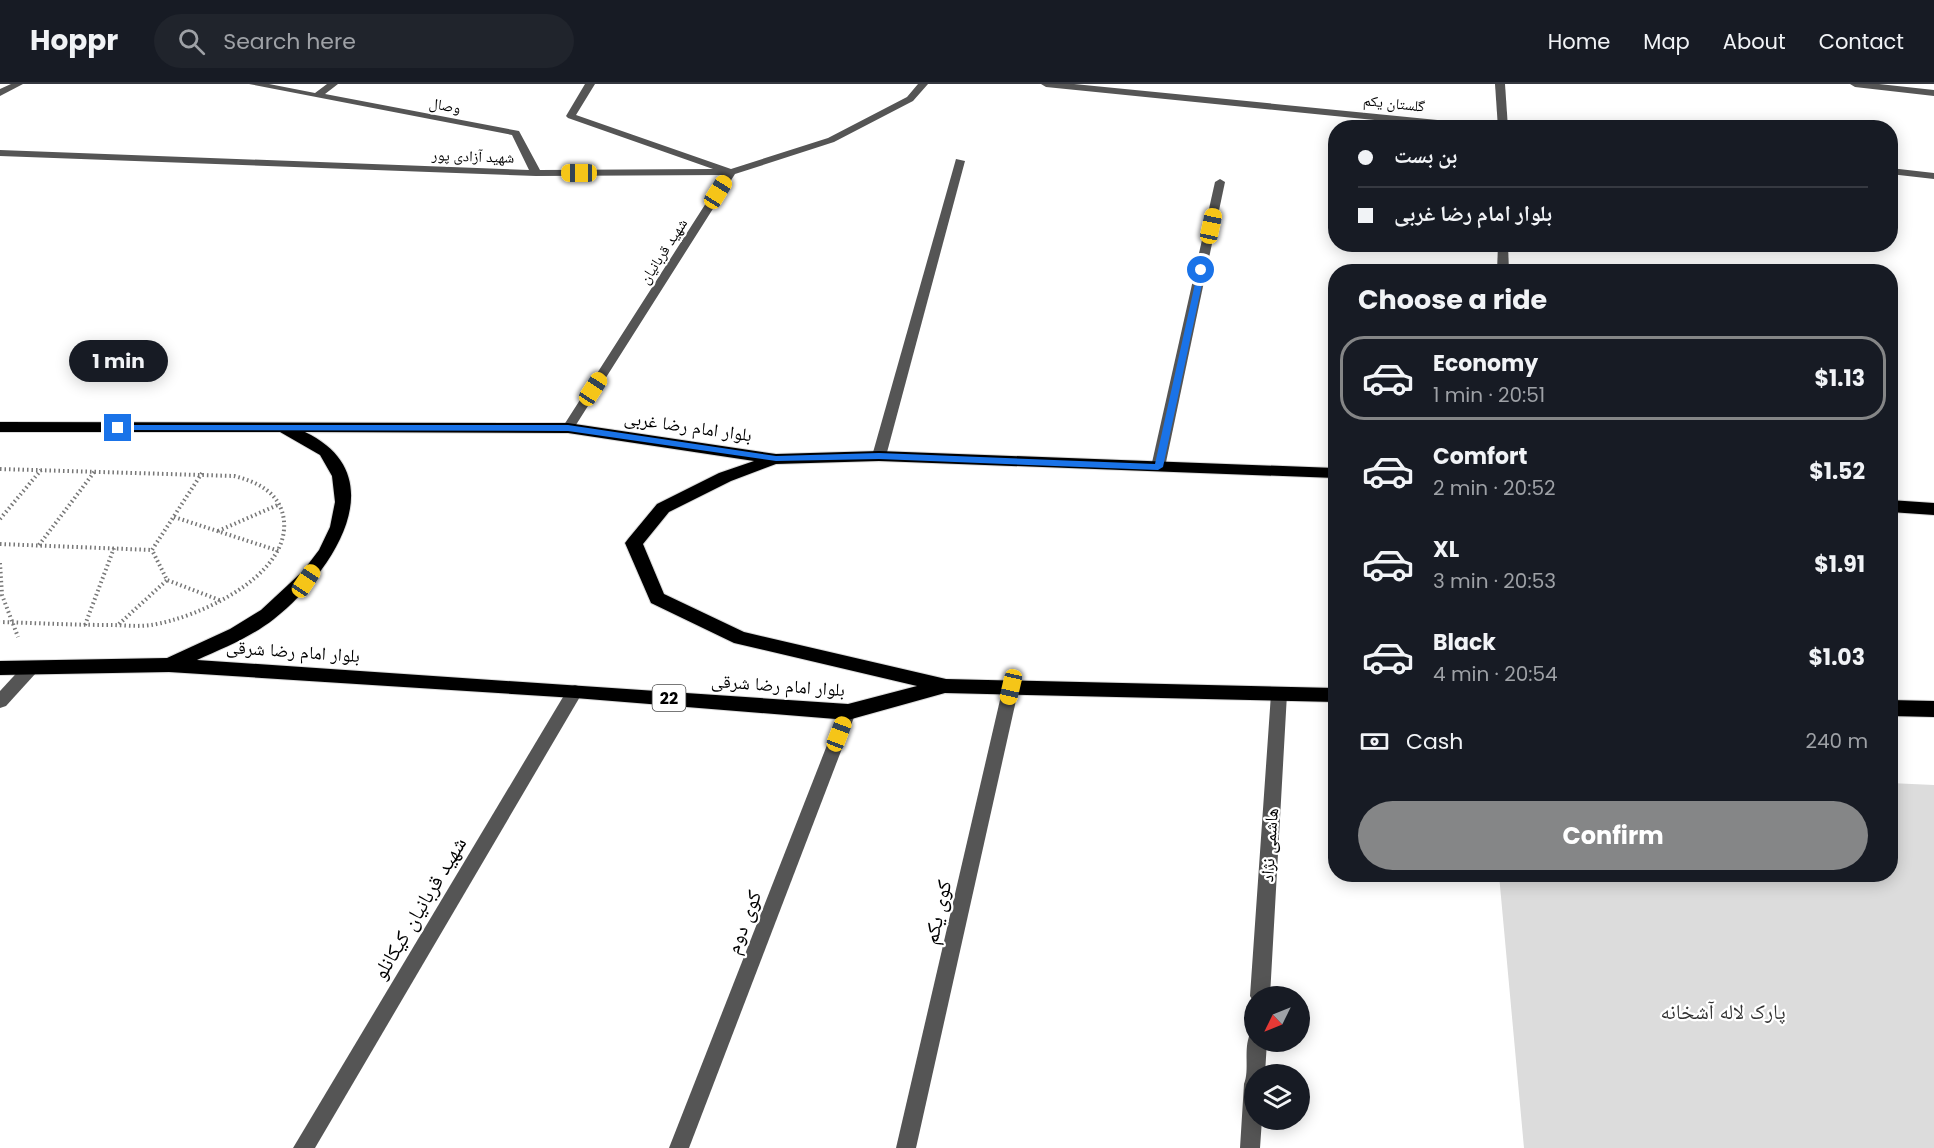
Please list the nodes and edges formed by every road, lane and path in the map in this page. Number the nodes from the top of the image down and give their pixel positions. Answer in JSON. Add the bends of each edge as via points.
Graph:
{"nodes":[{"id":1,"x":18,"y":84,"type":"edge"},
{"id":2,"x":257,"y":84,"type":"edge"},
{"id":3,"x":333,"y":84,"type":"edge"},
{"id":4,"x":590,"y":84,"type":"edge"},
{"id":5,"x":923,"y":84,"type":"edge"},
{"id":6,"x":1046,"y":84,"type":"edge"},
{"id":7,"x":1500,"y":84,"type":"edge"},
{"id":8,"x":1855,"y":84,"type":"edge"},
{"id":9,"x":1107,"y":87,"type":"edge"},
{"id":10,"x":0,"y":93,"type":"edge"},
{"id":11,"x":1934,"y":93,"type":"edge"},
{"id":12,"x":317,"y":96,"type":"junction"},
{"id":13,"x":1414,"y":120,"type":"edge"},
{"id":14,"x":1502,"y":120,"type":"edge"},
{"id":15,"x":0,"y":153,"type":"edge"},
{"id":16,"x":960,"y":161,"type":"dead end"},
{"id":17,"x":731,"y":172,"type":"junction"},
{"id":18,"x":1898,"y":172,"type":"edge"},
{"id":19,"x":536,"y":173,"type":"junction"},
{"id":20,"x":1934,"y":176,"type":"edge"},
{"id":21,"x":1220,"y":182,"type":"dead end"},
{"id":22,"x":0,"y":427,"type":"edge"},
{"id":23,"x":285,"y":428,"type":"junction"},
{"id":24,"x":568,"y":428,"type":"junction"},
{"id":25,"x":879,"y":456,"type":"junction"},
{"id":26,"x":776,"y":459,"type":"junction"},
{"id":27,"x":1158,"y":467,"type":"junction"},
{"id":28,"x":0,"y":469,"type":"edge"},
{"id":29,"x":41,"y":470,"type":"junction"},
{"id":30,"x":95,"y":471,"type":"junction"},
{"id":31,"x":202,"y":473,"type":"junction"},
{"id":32,"x":1328,"y":473,"type":"edge"},
{"id":33,"x":280,"y":504,"type":"junction"},
{"id":34,"x":1898,"y":507,"type":"edge"},
{"id":35,"x":1934,"y":509,"type":"edge"},
{"id":36,"x":174,"y":517,"type":"junction"},
{"id":37,"x":0,"y":519,"type":"edge"},
{"id":38,"x":217,"y":532,"type":"junction"},
{"id":39,"x":0,"y":544,"type":"edge"},
{"id":40,"x":39,"y":546,"type":"junction"},
{"id":41,"x":114,"y":548,"type":"junction"},
{"id":42,"x":152,"y":550,"type":"junction"},
{"id":43,"x":279,"y":552,"type":"junction"},
{"id":44,"x":0,"y":563,"type":"edge"},
{"id":45,"x":167,"y":580,"type":"junction"},
{"id":46,"x":221,"y":601,"type":"junction"},
{"id":47,"x":0,"y":622,"type":"edge"},
{"id":48,"x":13,"y":622,"type":"junction"},
{"id":49,"x":85,"y":625,"type":"junction"},
{"id":50,"x":118,"y":625,"type":"junction"},
{"id":51,"x":246,"y":628,"type":"junction"},
{"id":52,"x":169,"y":664,"type":"junction"},
{"id":53,"x":0,"y":668,"type":"edge"},
{"id":54,"x":30,"y":669,"type":"junction"},
{"id":55,"x":945,"y":686,"type":"junction"},
{"id":56,"x":1011,"y":687,"type":"junction"},
{"id":57,"x":575,"y":690,"type":"junction"},
{"id":58,"x":1278,"y":694,"type":"junction"},
{"id":59,"x":1328,"y":695,"type":"edge"},
{"id":60,"x":0,"y":702,"type":"edge"},
{"id":61,"x":1898,"y":708,"type":"edge"},
{"id":62,"x":1934,"y":709,"type":"edge"},
{"id":63,"x":848,"y":712,"type":"junction"},
{"id":64,"x":1261,"y":986,"type":"edge"},
{"id":65,"x":1251,"y":1130,"type":"edge"},
{"id":66,"x":303,"y":1148,"type":"edge"},
{"id":67,"x":679,"y":1148,"type":"edge"},
{"id":68,"x":906,"y":1148,"type":"edge"},
{"id":69,"x":1250,"y":1148,"type":"edge"}],
"edges":[{"from":1,"to":10,"type":"street"},
{"from":2,"to":12,"type":"street","name":"وصال"},
{"from":3,"to":12,"type":"street"},
{"from":4,"to":17,"type":"street","via":[[571,116]]},
{"from":5,"to":17,"type":"street","name":"شهید آزادی پور","via":[[910,99],[831,140]]},
{"from":6,"to":9,"type":"street","name":"گلستان یکم"},
{"from":7,"to":14,"type":"street"},
{"from":8,"to":11,"type":"street"},
{"from":9,"to":13,"type":"street","name":"گلستان یکم"},
{"from":12,"to":19,"type":"street","name":"وصال","via":[[516,133]]},
{"from":15,"to":19,"type":"street","name":"شهید آزادی پور"},
{"from":16,"to":25,"type":"street"},
{"from":17,"to":19,"type":"street","name":"شهید آزادی پور"},
{"from":17,"to":24,"type":"street","name":"شهید قربانیان"},
{"from":18,"to":20,"type":"street"},
{"from":21,"to":27,"type":"street"},
{"from":22,"to":23,"type":"highway","name":"بلوار امام رضا غربی"},
{"from":23,"to":24,"type":"highway","name":"بلوار امام رضا غربی"},
{"from":23,"to":51,"type":"highway","via":[[325,451],[345,487],[339,532],[306,581]]},
{"from":24,"to":26,"type":"highway","name":"بلوار امام رضا غربی"},
{"from":25,"to":26,"type":"highway","name":"بلوار امام رضا غربی"},
{"from":25,"to":27,"type":"highway","name":"بلوار امام رضا غربی"},
{"from":26,"to":55,"type":"highway","via":[[725,477],[663,508],[633,543],[657,598],[740,638]]},
{"from":27,"to":32,"type":"highway","name":"بلوار امام رضا غربی"},
{"from":28,"to":29,"type":"path"},
{"from":29,"to":30,"type":"path"},
{"from":29,"to":37,"type":"path"},
{"from":30,"to":31,"type":"path"},
{"from":30,"to":40,"type":"path"},
{"from":31,"to":33,"type":"path","via":[[247,478],[269,490]]},
{"from":31,"to":36,"type":"path"},
{"from":33,"to":38,"type":"path"},
{"from":33,"to":43,"type":"path","via":[[285,526]]},
{"from":34,"to":35,"type":"highway"},
{"from":36,"to":38,"type":"path"},
{"from":36,"to":42,"type":"path"},
{"from":38,"to":43,"type":"path"},
{"from":39,"to":40,"type":"path"},
{"from":40,"to":41,"type":"path"},
{"from":41,"to":42,"type":"path"},
{"from":41,"to":49,"type":"path"},
{"from":42,"to":45,"type":"path"},
{"from":43,"to":46,"type":"path","via":[[247,583]]},
{"from":44,"to":48,"type":"path","via":[[2,595]]},
{"from":45,"to":46,"type":"path"},
{"from":45,"to":50,"type":"path"},
{"from":46,"to":50,"type":"path","via":[[151,625]]},
{"from":46,"to":51,"type":"path"},
{"from":47,"to":48,"type":"path"},
{"from":48,"to":49,"type":"path"},
{"from":48,"to":54,"type":"path"},
{"from":49,"to":50,"type":"path"},
{"from":51,"to":52,"type":"highway"},
{"from":52,"to":54,"type":"highway","name":"بلوار امام رضا شرقی","number":"22"},
{"from":52,"to":57,"type":"highway","name":"بلوار امام رضا شرقی","number":"22"},
{"from":53,"to":54,"type":"highway","name":"بلوار امام رضا شرقی","number":"22"},
{"from":54,"to":60,"type":"street"},
{"from":55,"to":56,"type":"highway","name":"بلوار امام رضا شرقی","number":"22"},
{"from":55,"to":63,"type":"highway","name":"بلوار امام رضا شرقی","number":"22"},
{"from":56,"to":58,"type":"highway","name":"بلوار امام رضا شرقی","number":"22"},
{"from":56,"to":68,"type":"street","name":"کوی یکم"},
{"from":57,"to":63,"type":"highway","name":"بلوار امام رضا شرقی","number":"22"},
{"from":57,"to":66,"type":"street","name":"شهید قربانیان کیکانلو"},
{"from":58,"to":59,"type":"highway","name":"بلوار امام رضا شرقی","number":"22"},
{"from":58,"to":64,"type":"street","name":"هاشمی نژاد"},
{"from":61,"to":62,"type":"highway"},
{"from":63,"to":67,"type":"street","name":"کوی دوم"},
{"from":65,"to":69,"type":"street"}]}
